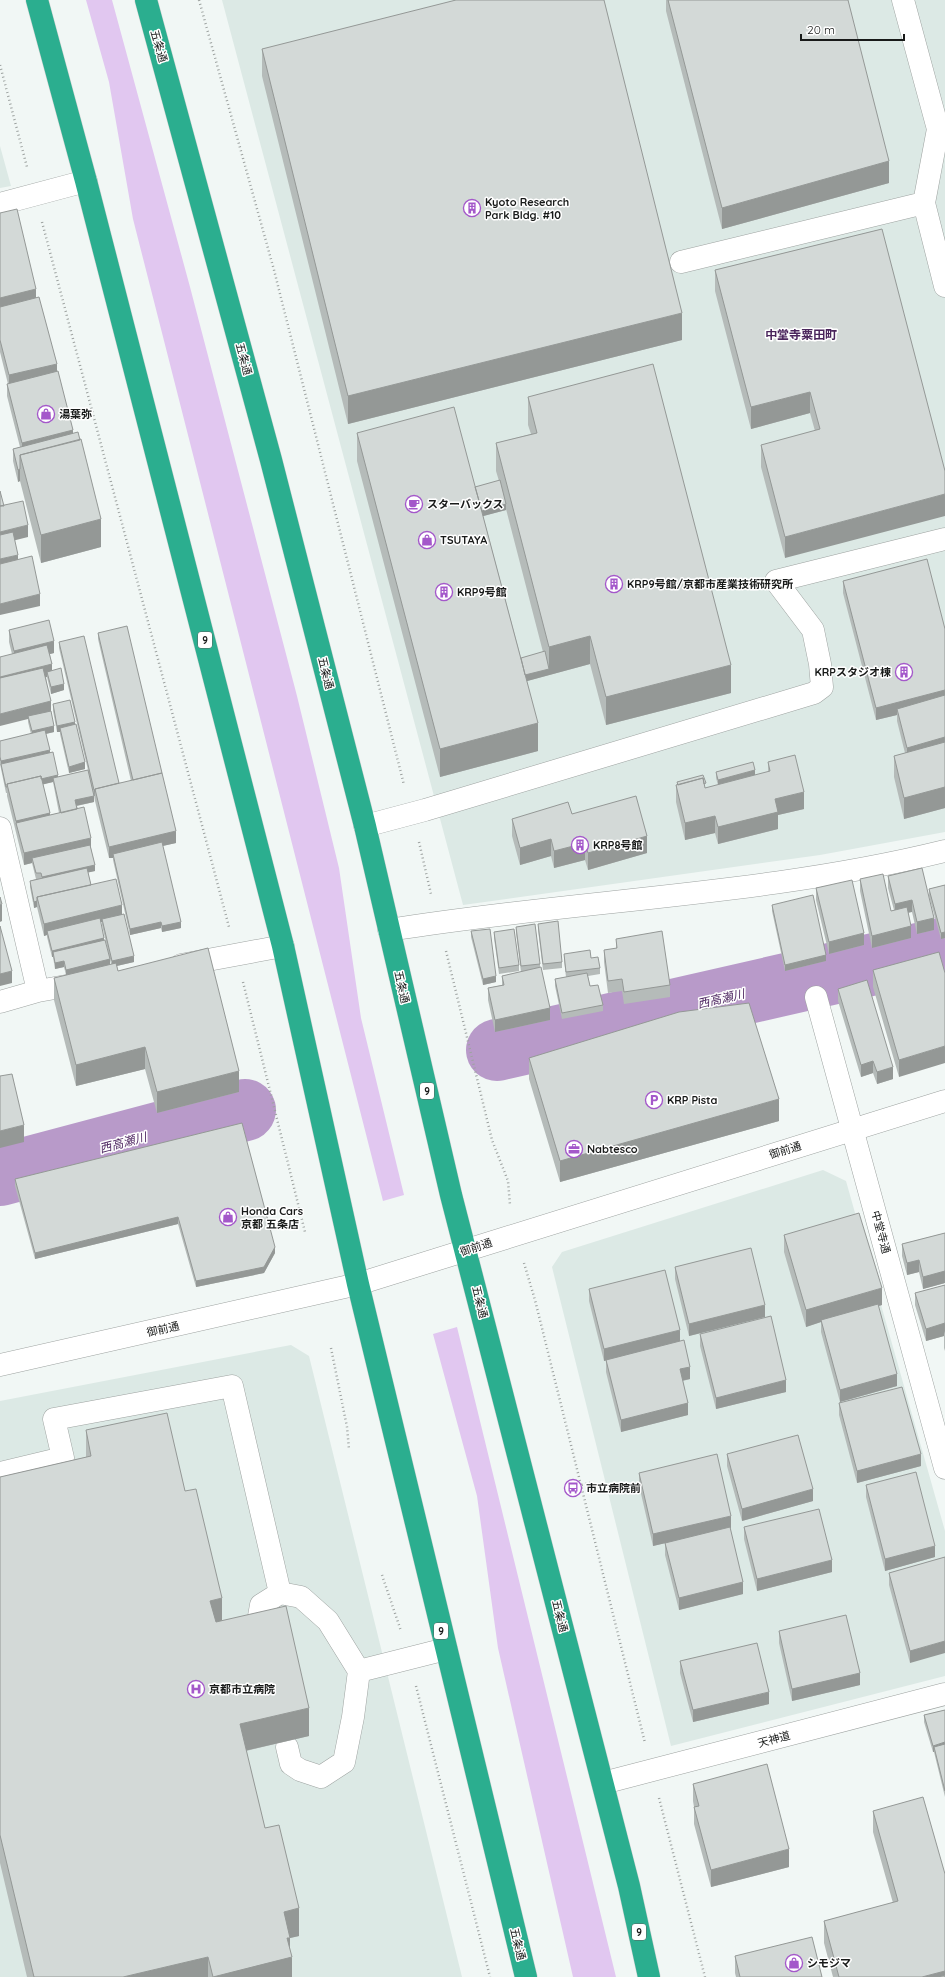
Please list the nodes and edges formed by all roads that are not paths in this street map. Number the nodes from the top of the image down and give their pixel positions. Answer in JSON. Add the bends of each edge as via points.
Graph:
{"nodes":[{"id":1,"x":37,"y":0,"type":"edge"},
{"id":2,"x":146,"y":0,"type":"edge"},
{"id":3,"x":903,"y":0,"type":"edge"},
{"id":4,"x":86,"y":182,"type":"junction"},
{"id":5,"x":924,"y":203,"type":"junction"},
{"id":6,"x":0,"y":204,"type":"edge"},
{"id":7,"x":680,"y":262,"type":"dead end"},
{"id":8,"x":945,"y":286,"type":"edge"},
{"id":9,"x":945,"y":539,"type":"edge"},
{"id":10,"x":365,"y":826,"type":"junction"},
{"id":11,"x":0,"y":828,"type":"edge"},
{"id":12,"x":945,"y":852,"type":"edge"},
{"id":13,"x":389,"y":930,"type":"junction"},
{"id":14,"x":283,"y":946,"type":"junction"},
{"id":15,"x":159,"y":969,"type":"edge"},
{"id":16,"x":106,"y":979,"type":"edge"},
{"id":17,"x":38,"y":991,"type":"junction"},
{"id":18,"x":816,"y":997,"type":"dead end"},
{"id":19,"x":0,"y":1002,"type":"edge"},
{"id":20,"x":945,"y":1101,"type":"edge"},
{"id":21,"x":853,"y":1130,"type":"junction"},
{"id":22,"x":466,"y":1251,"type":"junction"},
{"id":23,"x":358,"y":1284,"type":"junction"},
{"id":24,"x":0,"y":1365,"type":"edge"},
{"id":25,"x":945,"y":1468,"type":"edge"},
{"id":26,"x":0,"y":1473,"type":"edge"},
{"id":27,"x":280,"y":1593,"type":"junction"},
{"id":28,"x":257,"y":1628,"type":"edge"},
{"id":29,"x":446,"y":1650,"type":"junction"},
{"id":30,"x":359,"y":1671,"type":"junction"},
{"id":31,"x":945,"y":1694,"type":"edge"},
{"id":32,"x":287,"y":1747,"type":"edge"},
{"id":33,"x":603,"y":1783,"type":"junction"},
{"id":34,"x":526,"y":1977,"type":"edge"},
{"id":35,"x":650,"y":1977,"type":"edge"}],
"edges":[{"from":1,"to":4,"type":"highway","name":"五条通","number":"9"},
{"from":2,"to":10,"type":"highway","name":"五条通","number":"9","via":[[269,453]]},
{"from":3,"to":5,"type":"street","via":[[938,129]]},
{"from":4,"to":6,"type":"street"},
{"from":4,"to":14,"type":"highway","name":"五条通","number":"9"},
{"from":5,"to":7,"type":"street"},
{"from":5,"to":8,"type":"street"},
{"from":9,"to":10,"type":"street","via":[[776,581],[813,630],[822,688],[814,693]]},
{"from":10,"to":13,"type":"highway","name":"五条通","number":"9"},
{"from":11,"to":17,"type":"street"},
{"from":12,"to":13,"type":"street","via":[[894,864],[720,890],[438,922]]},
{"from":13,"to":22,"type":"highway","name":"五条通","number":"9"},
{"from":14,"to":15,"type":"street"},
{"from":14,"to":23,"type":"highway","name":"五条通","number":"9"},
{"from":16,"to":17,"type":"street"},
{"from":17,"to":19,"type":"street"},
{"from":18,"to":21,"type":"street","name":"中堂寺通"},
{"from":20,"to":21,"type":"street","name":"御前通"},
{"from":21,"to":22,"type":"street","name":"御前通"},
{"from":21,"to":25,"type":"street","name":"中堂寺通"},
{"from":22,"to":23,"type":"street","name":"御前通"},
{"from":22,"to":33,"type":"highway","name":"五条通","number":"9"},
{"from":23,"to":24,"type":"street","name":"御前通"},
{"from":23,"to":29,"type":"highway","name":"五条通","number":"9"},
{"from":26,"to":27,"type":"street","via":[[63,1458],[54,1419],[232,1386]]},
{"from":27,"to":28,"type":"street","via":[[261,1605]]},
{"from":27,"to":30,"type":"street","via":[[301,1597],[328,1621]]},
{"from":29,"to":30,"type":"street"},
{"from":29,"to":34,"type":"highway","name":"五条通","number":"9"},
{"from":30,"to":32,"type":"street","via":[[344,1762],[322,1777],[300,1770],[291,1764]]},
{"from":31,"to":33,"type":"street","name":"天神道"},
{"from":33,"to":35,"type":"highway","name":"五条通","number":"9"}]}
